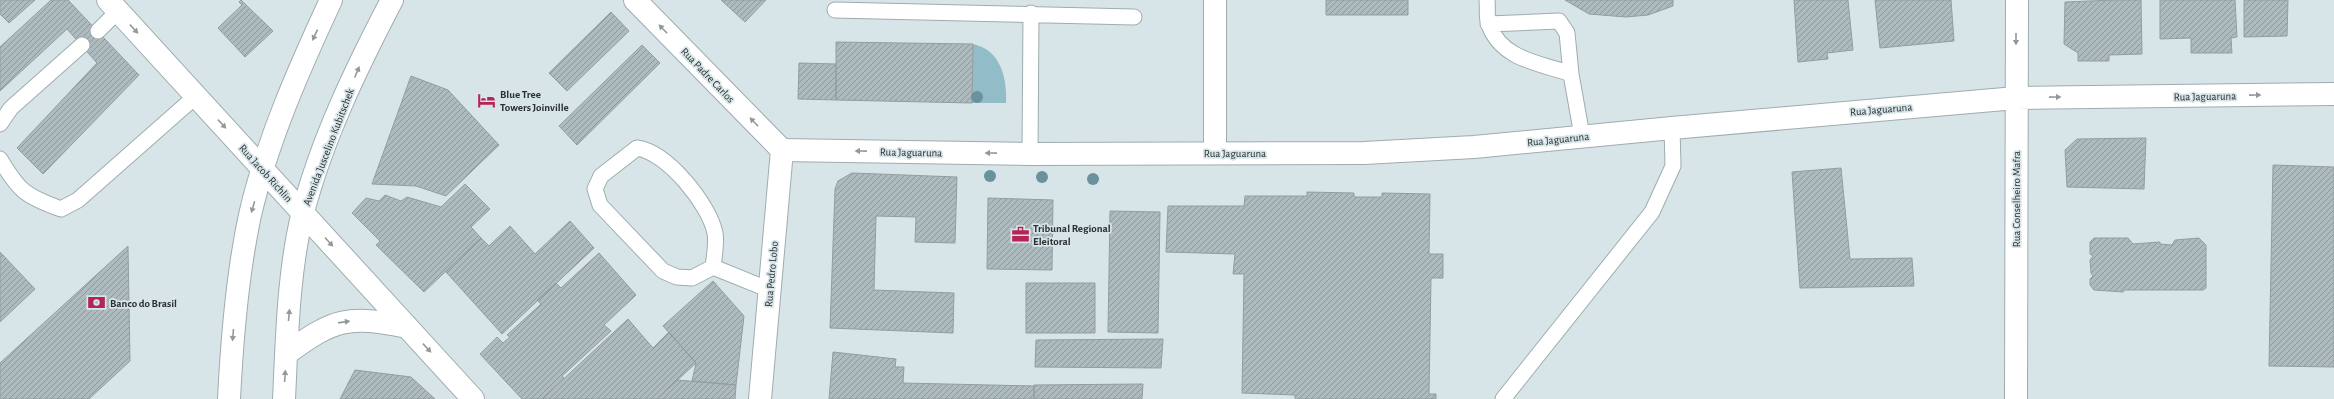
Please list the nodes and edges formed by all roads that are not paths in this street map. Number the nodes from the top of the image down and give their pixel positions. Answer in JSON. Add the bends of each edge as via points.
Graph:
{"nodes":[{"id":1,"x":331,"y":0,"type":"edge"},
{"id":2,"x":392,"y":0,"type":"edge"},
{"id":3,"x":635,"y":0,"type":"edge"},
{"id":4,"x":1215,"y":0,"type":"edge"},
{"id":5,"x":1487,"y":0,"type":"edge"},
{"id":6,"x":2016,"y":0,"type":"edge"},
{"id":7,"x":113,"y":6,"type":"edge"},
{"id":8,"x":835,"y":10,"type":"dead end"},
{"id":9,"x":1031,"y":13,"type":"junction"},
{"id":10,"x":1134,"y":17,"type":"dead end"},
{"id":11,"x":1488,"y":24,"type":"junction"},
{"id":12,"x":98,"y":31,"type":"dead end"},
{"id":13,"x":82,"y":45,"type":"dead end"},
{"id":14,"x":1571,"y":74,"type":"junction"},
{"id":15,"x":2334,"y":94,"type":"edge"},
{"id":16,"x":196,"y":96,"type":"junction"},
{"id":17,"x":2016,"y":98,"type":"junction"},
{"id":18,"x":0,"y":124,"type":"edge"},
{"id":19,"x":1672,"y":128,"type":"junction"},
{"id":20,"x":1582,"y":136,"type":"junction"},
{"id":21,"x":782,"y":150,"type":"junction"},
{"id":22,"x":1215,"y":153,"type":"junction"},
{"id":23,"x":1030,"y":154,"type":"junction"},
{"id":24,"x":0,"y":159,"type":"edge"},
{"id":25,"x":263,"y":169,"type":"junction"},
{"id":26,"x":303,"y":213,"type":"junction"},
{"id":27,"x":713,"y":267,"type":"junction"},
{"id":28,"x":770,"y":290,"type":"junction"},
{"id":29,"x":407,"y":327,"type":"junction"},
{"id":30,"x":286,"y":354,"type":"junction"},
{"id":31,"x":229,"y":399,"type":"edge"},
{"id":32,"x":284,"y":399,"type":"edge"},
{"id":33,"x":473,"y":399,"type":"edge"},
{"id":34,"x":760,"y":399,"type":"edge"},
{"id":35,"x":1503,"y":399,"type":"edge"},
{"id":36,"x":2016,"y":399,"type":"edge"}],
"edges":[{"from":1,"to":25,"type":"street","one_way":true,"via":[[290,93]]},
{"from":26,"to":2,"type":"street","name":"Avenida Juscelino Kubitschek","one_way":true,"via":[[340,110],[364,54]]},
{"from":21,"to":3,"type":"street","name":"Rua Padre Carlos","one_way":true},
{"from":4,"to":22,"type":"street"},
{"from":5,"to":11,"type":"lane"},
{"from":6,"to":17,"type":"street","name":"Rua Conselheiro Mafra","one_way":true},
{"from":7,"to":12,"type":"lane"},
{"from":7,"to":16,"type":"street","name":"Rua Jacob Richlin","one_way":true},
{"from":8,"to":9,"type":"lane"},
{"from":9,"to":10,"type":"lane"},
{"from":9,"to":23,"type":"lane"},
{"from":11,"to":14,"type":"lane","via":[[1499,44],[1510,54]]},
{"from":11,"to":14,"type":"lane","via":[[1559,21],[1567,33]]},
{"from":13,"to":18,"type":"lane","via":[[12,108]]},
{"from":14,"to":20,"type":"lane"},
{"from":17,"to":15,"type":"street","name":"Rua Jaguaruna","one_way":true},
{"from":16,"to":24,"type":"lane","via":[[78,200],[61,208],[34,199],[14,182]]},
{"from":16,"to":25,"type":"street","name":"Rua Jacob Richlin","one_way":true},
{"from":17,"to":19,"type":"street","name":"Rua Jaguaruna"},
{"from":17,"to":36,"type":"street","name":"Rua Conselheiro Mafra"},
{"from":19,"to":20,"type":"street","name":"Rua Jaguaruna"},
{"from":19,"to":35,"type":"lane","via":[[1673,166],[1652,212]]},
{"from":20,"to":22,"type":"street","name":"Rua Jaguaruna","via":[[1474,147],[1400,151]]},
{"from":23,"to":21,"type":"street","name":"Rua Jaguaruna","one_way":true},
{"from":21,"to":28,"type":"street","name":"Rua Pedro Lobo"},
{"from":22,"to":23,"type":"street","name":"Rua Jaguaruna"},
{"from":25,"to":26,"type":"street","name":"Rua Jacob Richlin"},
{"from":25,"to":31,"type":"street","one_way":true,"via":[[244,246],[236,306]]},
{"from":26,"to":29,"type":"street","name":"Rua Jacob Richlin","one_way":true},
{"from":30,"to":26,"type":"street","name":"Avenida Juscelino Kubitschek","one_way":true,"via":[[294,263]]},
{"from":27,"to":27,"type":"lane","via":[[692,278],[677,278],[663,270],[600,205],[595,189],[601,176],[637,148],[660,156],[697,194],[715,234]]},
{"from":27,"to":28,"type":"lane"},
{"from":28,"to":34,"type":"street","name":"Rua Pedro Lobo"},
{"from":30,"to":29,"type":"street","one_way":true,"via":[[312,334],[341,321],[372,320]]},
{"from":29,"to":33,"type":"street","name":"Rua Jacob Richlin","one_way":true},
{"from":32,"to":30,"type":"street","name":"Avenida Juscelino Kubitschek","one_way":true}]}
